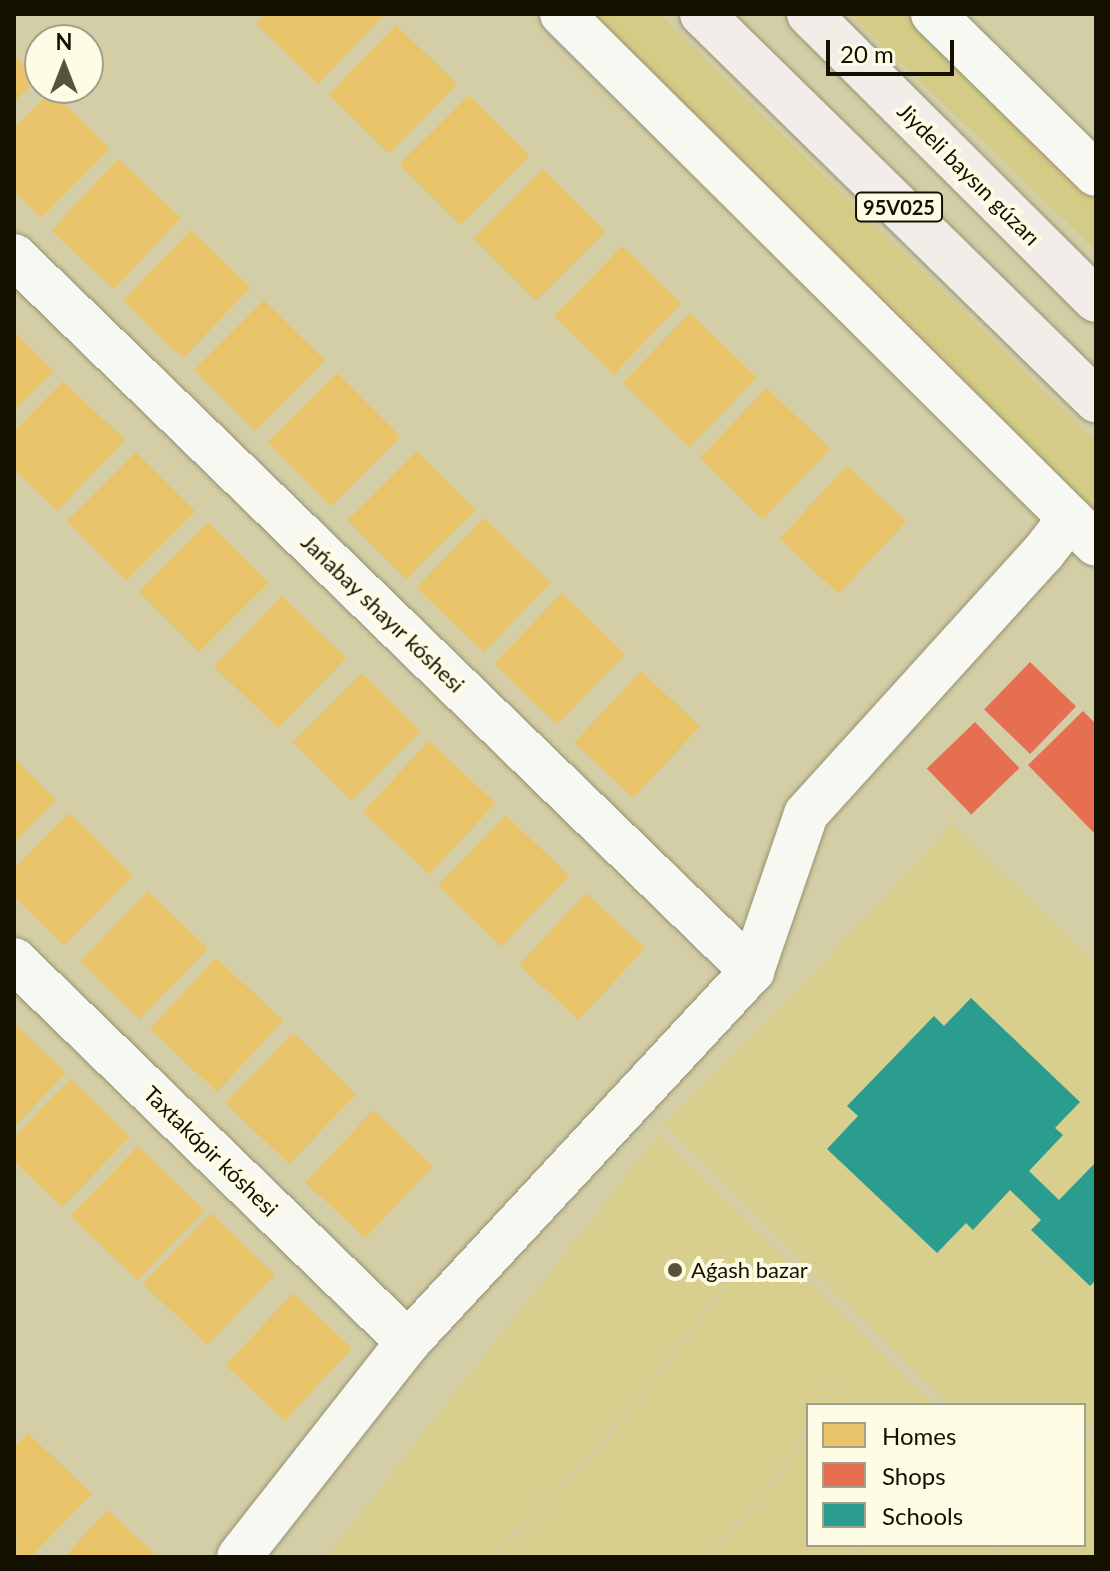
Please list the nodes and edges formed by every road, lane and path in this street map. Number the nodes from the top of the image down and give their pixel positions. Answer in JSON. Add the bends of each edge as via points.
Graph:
{"nodes":[{"id":1,"x":562,"y":14,"type":"edge"},
{"id":2,"x":702,"y":14,"type":"edge"},
{"id":3,"x":809,"y":14,"type":"edge"},
{"id":4,"x":941,"y":17,"type":"edge"},
{"id":5,"x":1096,"y":174,"type":"edge"},
{"id":6,"x":14,"y":256,"type":"edge"},
{"id":7,"x":1096,"y":300,"type":"edge"},
{"id":8,"x":1096,"y":400,"type":"edge"},
{"id":9,"x":1083,"y":531,"type":"edge"},
{"id":10,"x":14,"y":960,"type":"edge"},
{"id":11,"x":752,"y":971,"type":"junction"},
{"id":12,"x":728,"y":1281,"type":"dead end"},
{"id":13,"x":408,"y":1342,"type":"junction"},
{"id":14,"x":838,"y":1380,"type":"dead end"},
{"id":15,"x":823,"y":1403,"type":"edge"},
{"id":16,"x":806,"y":1430,"type":"edge"},
{"id":17,"x":239,"y":1557,"type":"edge"},
{"id":18,"x":494,"y":1557,"type":"edge"},
{"id":19,"x":707,"y":1557,"type":"edge"}],
"edges":[{"from":1,"to":9,"type":"street"},
{"from":2,"to":8,"type":"main road","number":"95V025"},
{"from":3,"to":7,"type":"main road","name":"Jiydeli baysın gúzarı","number":"95V025"},
{"from":4,"to":5,"type":"street"},
{"from":6,"to":11,"type":"street","name":"Jańabay shayır kóshesi"},
{"from":9,"to":11,"type":"street","via":[[1043,553],[806,814]]},
{"from":10,"to":13,"type":"street","name":"Taxtakópir kóshesi"},
{"from":11,"to":13,"type":"street"},
{"from":12,"to":18,"type":"path","via":[[624,1418]]},
{"from":13,"to":17,"type":"street"},
{"from":14,"to":15,"type":"path"},
{"from":16,"to":19,"type":"path","via":[[766,1493]]}]}
